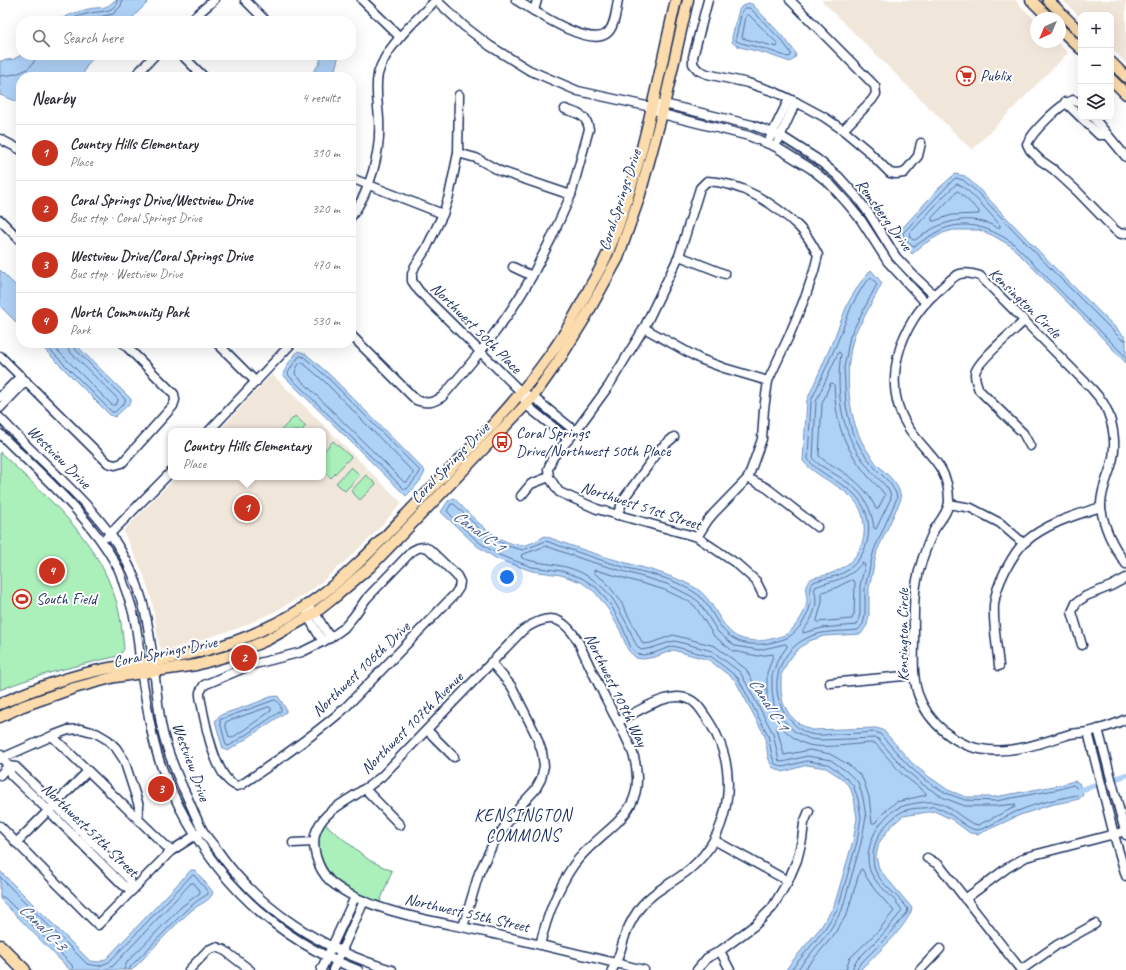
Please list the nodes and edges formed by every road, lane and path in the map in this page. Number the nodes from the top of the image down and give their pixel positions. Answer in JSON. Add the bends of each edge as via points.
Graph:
{"nodes":[{"id":1,"x":214,"y":0,"type":"edge"},
{"id":2,"x":245,"y":0,"type":"edge"},
{"id":3,"x":362,"y":0,"type":"edge"},
{"id":4,"x":436,"y":0,"type":"edge"},
{"id":5,"x":516,"y":0,"type":"edge"},
{"id":6,"x":537,"y":0,"type":"edge"},
{"id":7,"x":618,"y":0,"type":"edge"},
{"id":8,"x":676,"y":0,"type":"edge"},
{"id":9,"x":688,"y":0,"type":"edge"},
{"id":10,"x":708,"y":0,"type":"edge"},
{"id":11,"x":790,"y":0,"type":"edge"},
{"id":12,"x":1031,"y":0,"type":"edge"},
{"id":13,"x":1048,"y":0,"type":"edge"},
{"id":14,"x":534,"y":11,"type":"junction"},
{"id":15,"x":1043,"y":12,"type":"edge"},
{"id":16,"x":196,"y":16,"type":"edge"},
{"id":17,"x":261,"y":16,"type":"edge"},
{"id":18,"x":1078,"y":29,"type":"edge"},
{"id":19,"x":1066,"y":34,"type":"edge"},
{"id":20,"x":400,"y":37,"type":"junction"},
{"id":21,"x":1080,"y":48,"type":"edge"},
{"id":22,"x":150,"y":60,"type":"edge"},
{"id":23,"x":187,"y":60,"type":"edge"},
{"id":24,"x":1114,"y":65,"type":"edge"},
{"id":25,"x":139,"y":72,"type":"edge"},
{"id":26,"x":199,"y":72,"type":"edge"},
{"id":27,"x":1126,"y":77,"type":"edge"},
{"id":28,"x":1114,"y":82,"type":"edge"},
{"id":29,"x":1126,"y":94,"type":"edge"},
{"id":30,"x":459,"y":95,"type":"dead end"},
{"id":31,"x":793,"y":100,"type":"junction"},
{"id":32,"x":1066,"y":102,"type":"junction"},
{"id":33,"x":1078,"y":102,"type":"edge"},
{"id":34,"x":664,"y":104,"type":"junction"},
{"id":35,"x":651,"y":107,"type":"junction"},
{"id":36,"x":565,"y":109,"type":"dead end"},
{"id":37,"x":662,"y":114,"type":"junction"},
{"id":38,"x":1095,"y":120,"type":"edge"},
{"id":39,"x":843,"y":130,"type":"junction"},
{"id":40,"x":777,"y":135,"type":"junction"},
{"id":41,"x":1107,"y":135,"type":"junction"},
{"id":42,"x":0,"y":139,"type":"edge"},
{"id":43,"x":921,"y":143,"type":"dead end"},
{"id":44,"x":772,"y":145,"type":"junction"},
{"id":45,"x":16,"y":147,"type":"edge"},
{"id":46,"x":458,"y":153,"type":"junction"},
{"id":47,"x":1126,"y":156,"type":"edge"},
{"id":48,"x":356,"y":180,"type":"edge"},
{"id":49,"x":368,"y":185,"type":"junction"},
{"id":50,"x":571,"y":195,"type":"junction"},
{"id":51,"x":356,"y":211,"type":"edge"},
{"id":52,"x":443,"y":214,"type":"junction"},
{"id":53,"x":0,"y":220,"type":"edge"},
{"id":54,"x":1126,"y":233,"type":"edge"},
{"id":55,"x":16,"y":236,"type":"edge"},
{"id":56,"x":679,"y":256,"type":"junction"},
{"id":57,"x":513,"y":267,"type":"dead end"},
{"id":58,"x":725,"y":274,"type":"dead end"},
{"id":59,"x":532,"y":276,"type":"junction"},
{"id":60,"x":934,"y":295,"type":"junction"},
{"id":61,"x":926,"y":303,"type":"junction"},
{"id":62,"x":1024,"y":321,"type":"junction"},
{"id":63,"x":644,"y":328,"type":"junction"},
{"id":64,"x":356,"y":340,"type":"edge"},
{"id":65,"x":128,"y":348,"type":"edge"},
{"id":66,"x":222,"y":348,"type":"edge"},
{"id":67,"x":287,"y":348,"type":"edge"},
{"id":68,"x":481,"y":353,"type":"junction"},
{"id":69,"x":0,"y":356,"type":"edge"},
{"id":70,"x":23,"y":379,"type":"junction"},
{"id":71,"x":768,"y":381,"type":"junction"},
{"id":72,"x":256,"y":382,"type":"junction"},
{"id":73,"x":522,"y":393,"type":"junction"},
{"id":74,"x":0,"y":397,"type":"edge"},
{"id":75,"x":530,"y":401,"type":"junction"},
{"id":76,"x":0,"y":408,"type":"edge"},
{"id":77,"x":0,"y":418,"type":"edge"},
{"id":78,"x":212,"y":428,"type":"edge"},
{"id":79,"x":575,"y":431,"type":"junction"},
{"id":80,"x":0,"y":434,"type":"edge"},
{"id":81,"x":674,"y":437,"type":"dead end"},
{"id":82,"x":568,"y":440,"type":"junction"},
{"id":83,"x":1030,"y":446,"type":"dead end"},
{"id":84,"x":168,"y":475,"type":"edge"},
{"id":85,"x":549,"y":477,"type":"junction"},
{"id":86,"x":748,"y":478,"type":"junction"},
{"id":87,"x":521,"y":496,"type":"dead end"},
{"id":88,"x":949,"y":504,"type":"junction"},
{"id":89,"x":1101,"y":507,"type":"junction"},
{"id":90,"x":617,"y":515,"type":"junction"},
{"id":91,"x":817,"y":527,"type":"dead end"},
{"id":92,"x":110,"y":534,"type":"junction"},
{"id":93,"x":698,"y":537,"type":"junction"},
{"id":94,"x":102,"y":542,"type":"junction"},
{"id":95,"x":1023,"y":543,"type":"junction"},
{"id":96,"x":1126,"y":564,"type":"edge"},
{"id":97,"x":1126,"y":578,"type":"edge"},
{"id":98,"x":762,"y":593,"type":"dead end"},
{"id":99,"x":306,"y":606,"type":"junction"},
{"id":100,"x":312,"y":615,"type":"junction"},
{"id":101,"x":553,"y":619,"type":"joint"},
{"id":102,"x":327,"y":640,"type":"junction"},
{"id":103,"x":1082,"y":645,"type":"dead end"},
{"id":104,"x":491,"y":662,"type":"junction"},
{"id":105,"x":1000,"y":666,"type":"dead end"},
{"id":106,"x":154,"y":667,"type":"junction"},
{"id":107,"x":141,"y":669,"type":"junction"},
{"id":108,"x":914,"y":675,"type":"junction"},
{"id":109,"x":830,"y":683,"type":"dead end"},
{"id":110,"x":0,"y":704,"type":"edge"},
{"id":111,"x":0,"y":717,"type":"edge"},
{"id":112,"x":1126,"y":719,"type":"edge"},
{"id":113,"x":618,"y":722,"type":"junction"},
{"id":114,"x":1098,"y":729,"type":"junction"},
{"id":115,"x":427,"y":730,"type":"junction"},
{"id":116,"x":1088,"y":732,"type":"junction"},
{"id":117,"x":52,"y":736,"type":"junction"},
{"id":118,"x":1,"y":757,"type":"edge"},
{"id":119,"x":454,"y":757,"type":"dead end"},
{"id":120,"x":8,"y":766,"type":"junction"},
{"id":121,"x":88,"y":771,"type":"junction"},
{"id":122,"x":0,"y":775,"type":"edge"},
{"id":123,"x":365,"y":789,"type":"junction"},
{"id":124,"x":51,"y":807,"type":"junction"},
{"id":125,"x":809,"y":811,"type":"dead end"},
{"id":126,"x":138,"y":819,"type":"junction"},
{"id":127,"x":400,"y":825,"type":"dead end"},
{"id":128,"x":0,"y":826,"type":"edge"},
{"id":129,"x":203,"y":831,"type":"junction"},
{"id":130,"x":1126,"y":833,"type":"edge"},
{"id":131,"x":1114,"y":834,"type":"junction"},
{"id":132,"x":195,"y":836,"type":"junction"},
{"id":133,"x":714,"y":840,"type":"junction"},
{"id":134,"x":314,"y":842,"type":"junction"},
{"id":135,"x":16,"y":843,"type":"junction"},
{"id":136,"x":293,"y":844,"type":"dead end"},
{"id":137,"x":170,"y":851,"type":"junction"},
{"id":138,"x":927,"y":858,"type":"dead end"},
{"id":139,"x":1126,"y":876,"type":"edge"},
{"id":140,"x":788,"y":882,"type":"junction"},
{"id":141,"x":132,"y":890,"type":"junction"},
{"id":142,"x":355,"y":897,"type":"junction"},
{"id":143,"x":965,"y":899,"type":"junction"},
{"id":144,"x":364,"y":901,"type":"junction"},
{"id":145,"x":1095,"y":924,"type":"dead end"},
{"id":146,"x":463,"y":927,"type":"junction"},
{"id":147,"x":540,"y":944,"type":"junction"},
{"id":148,"x":0,"y":946,"type":"edge"},
{"id":149,"x":332,"y":947,"type":"junction"},
{"id":150,"x":940,"y":949,"type":"dead end"},
{"id":151,"x":720,"y":951,"type":"junction"},
{"id":152,"x":341,"y":952,"type":"junction"},
{"id":153,"x":327,"y":957,"type":"junction"},
{"id":154,"x":336,"y":962,"type":"junction"},
{"id":155,"x":615,"y":968,"type":"edge"},
{"id":156,"x":24,"y":970,"type":"edge"},
{"id":157,"x":188,"y":970,"type":"edge"},
{"id":158,"x":250,"y":970,"type":"edge"},
{"id":159,"x":321,"y":970,"type":"edge"},
{"id":160,"x":333,"y":970,"type":"edge"},
{"id":161,"x":358,"y":970,"type":"edge"},
{"id":162,"x":392,"y":970,"type":"edge"},
{"id":163,"x":644,"y":970,"type":"edge"},
{"id":164,"x":697,"y":970,"type":"edge"},
{"id":165,"x":730,"y":970,"type":"edge"},
{"id":166,"x":921,"y":970,"type":"edge"},
{"id":167,"x":1021,"y":970,"type":"edge"}],
"edges":[{"from":1,"to":16,"type":"street"},
{"from":2,"to":17,"type":"street"},
{"from":3,"to":20,"type":"street"},
{"from":4,"to":20,"type":"street"},
{"from":4,"to":35,"type":"street","name":"Remsberg Drive","via":[[490,46],[528,70],[578,91]]},
{"from":5,"to":14,"type":"street"},
{"from":6,"to":14,"type":"street"},
{"from":7,"to":14,"type":"street","via":[[611,28],[606,34],[598,37],[582,35]]},
{"from":8,"to":35,"type":"main road","name":"Coral Springs Drive"},
{"from":9,"to":34,"type":"main road","name":"Coral Springs Drive"},
{"from":10,"to":31,"type":"street","via":[[693,57],[693,64],[698,70],[748,83]]},
{"from":11,"to":39,"type":"street","via":[[875,86],[876,94],[872,100]]},
{"from":12,"to":15,"type":"main road"},
{"from":13,"to":18,"type":"main road"},
{"from":19,"to":21,"type":"main road"},
{"from":20,"to":49,"type":"street","via":[[379,72],[376,92],[379,138]]},
{"from":22,"to":25,"type":"street"},
{"from":23,"to":26,"type":"street"},
{"from":24,"to":27,"type":"main road"},
{"from":28,"to":29,"type":"main road"},
{"from":30,"to":46,"type":"street"},
{"from":31,"to":39,"type":"street"},
{"from":31,"to":40,"type":"street"},
{"from":32,"to":33,"type":"street","via":[[1073,100]]},
{"from":32,"to":41,"type":"street","via":[[1099,134]]},
{"from":32,"to":54,"type":"street","via":[[1031,136],[1027,144],[1030,150],[1115,230],[1121,234]]},
{"from":34,"to":35,"type":"street","name":"Remsberg Drive"},
{"from":34,"to":37,"type":"main road","name":"Coral Springs Drive"},
{"from":34,"to":40,"type":"street","name":"Remsberg Drive","via":[[752,125]]},
{"from":35,"to":37,"type":"street","name":"Remsberg Drive"},
{"from":35,"to":73,"type":"main road","name":"Coral Springs Drive","via":[[629,195],[608,252],[576,314]]},
{"from":36,"to":50,"type":"street","via":[[583,115],[589,129]]},
{"from":37,"to":44,"type":"street","name":"Remsberg Drive","via":[[749,136]]},
{"from":37,"to":75,"type":"main road","name":"Coral Springs Drive","via":[[639,198],[618,258],[585,318]]},
{"from":38,"to":41,"type":"street"},
{"from":39,"to":43,"type":"street","via":[[890,173],[904,173],[918,156]]},
{"from":40,"to":44,"type":"street"},
{"from":40,"to":60,"type":"street","name":"Remsberg Drive","via":[[817,159],[838,176],[870,215],[896,257]]},
{"from":41,"to":47,"type":"street"},
{"from":42,"to":45,"type":"street"},
{"from":44,"to":61,"type":"street","name":"Remsberg Drive","via":[[810,168],[830,184],[861,220],[888,262]]},
{"from":46,"to":50,"type":"street","via":[[476,158],[500,171]]},
{"from":46,"to":52,"type":"street"},
{"from":48,"to":49,"type":"street"},
{"from":49,"to":51,"type":"street"},
{"from":49,"to":52,"type":"street"},
{"from":50,"to":59,"type":"street"},
{"from":52,"to":68,"type":"street","name":"Northwest 50th Place","via":[[415,266],[412,281]]},
{"from":53,"to":55,"type":"street"},
{"from":56,"to":58,"type":"street"},
{"from":56,"to":63,"type":"street"},
{"from":56,"to":71,"type":"street","via":[[700,188],[707,181],[732,185],[761,198],[800,227],[811,242],[818,255],[814,271],[789,336]]},
{"from":57,"to":59,"type":"street"},
{"from":59,"to":68,"type":"street"},
{"from":60,"to":61,"type":"street","name":"Kensington Circle"},
{"from":60,"to":62,"type":"street","name":"Kensington Circle","via":[[959,273],[968,272],[980,276]]},
{"from":61,"to":88,"type":"street","name":"Kensington Circle","via":[[914,317],[903,338],[897,358],[895,380],[898,404],[907,425],[944,472]]},
{"from":62,"to":83,"type":"street","via":[[980,364],[975,373],[979,390],[1023,433]]},
{"from":62,"to":89,"type":"street","name":"Kensington Circle","via":[[1092,388],[1105,406],[1115,447],[1104,485]]},
{"from":63,"to":71,"type":"street","via":[[700,359]]},
{"from":63,"to":79,"type":"street","via":[[608,387]]},
{"from":64,"to":68,"type":"street","via":[[416,400],[426,403],[442,397]]},
{"from":65,"to":70,"type":"street","via":[[174,394],[175,400],[173,406],[122,463],[108,463]]},
{"from":66,"to":72,"type":"street"},
{"from":67,"to":72,"type":"street"},
{"from":68,"to":73,"type":"street","name":"Northwest 50th Place"},
{"from":69,"to":70,"type":"street"},
{"from":70,"to":74,"type":"street"},
{"from":70,"to":76,"type":"street"},
{"from":71,"to":86,"type":"street","via":[[762,439]]},
{"from":72,"to":78,"type":"street"},
{"from":73,"to":75,"type":"street","name":"Northwest 50th Place"},
{"from":73,"to":99,"type":"main road","name":"Coral Springs Drive","via":[[362,560]]},
{"from":75,"to":79,"type":"street"},
{"from":75,"to":82,"type":"street"},
{"from":75,"to":100,"type":"main road","name":"Coral Springs Drive","via":[[370,567]]},
{"from":77,"to":92,"type":"street","name":"Westview Drive","via":[[88,506]]},
{"from":79,"to":82,"type":"street"},
{"from":80,"to":94,"type":"street","name":"Westview Drive","via":[[77,511]]},
{"from":81,"to":90,"type":"street","via":[[661,448],[625,496]]},
{"from":82,"to":85,"type":"street","via":[[553,457],[548,469]]},
{"from":84,"to":92,"type":"street"},
{"from":85,"to":87,"type":"street","via":[[531,484]]},
{"from":85,"to":90,"type":"street","name":"Northwest 51st Street","via":[[558,492]]},
{"from":86,"to":91,"type":"street","via":[[767,488]]},
{"from":86,"to":93,"type":"street","via":[[708,520]]},
{"from":88,"to":95,"type":"street","via":[[971,508],[1000,523]]},
{"from":88,"to":108,"type":"street","name":"Kensington Circle","via":[[934,532],[916,585]]},
{"from":89,"to":95,"type":"street","via":[[1049,526]]},
{"from":89,"to":96,"type":"street","name":"Kensington Circle","via":[[1114,548]]},
{"from":90,"to":93,"type":"street","name":"Northwest 51st Street"},
{"from":92,"to":94,"type":"street"},
{"from":92,"to":106,"type":"street","name":"Westview Drive","via":[[127,561],[140,595]]},
{"from":93,"to":98,"type":"street","name":"Northwest 51st Street","via":[[737,564],[756,581]]},
{"from":94,"to":107,"type":"street","name":"Westview Drive","via":[[117,566],[130,600]]},
{"from":95,"to":105,"type":"street","via":[[999,582],[994,604]]},
{"from":97,"to":103,"type":"street","via":[[1076,603],[1072,612]]},
{"from":99,"to":100,"type":"street"},
{"from":99,"to":106,"type":"main road","name":"Coral Springs Drive","via":[[263,630]]},
{"from":100,"to":102,"type":"street"},
{"from":100,"to":106,"type":"main road","name":"Coral Springs Drive","via":[[267,640],[231,655],[196,665]]},
{"from":101,"to":104,"type":"street","name":"Northwest 107th Avenue","via":[[534,622]]},
{"from":101,"to":113,"type":"street","name":"Northwest 109th Way","via":[[563,622],[571,629]]},
{"from":102,"to":102,"type":"street","name":"Northwest 106th Drive","via":[[302,652],[251,665],[206,683],[202,688],[200,696],[213,753],[224,775],[233,784],[237,786],[258,774],[344,710],[456,594],[460,582],[430,549],[418,548],[412,551],[366,599],[344,628]]},
{"from":104,"to":115,"type":"street","name":"Northwest 107th Avenue"},
{"from":104,"to":146,"type":"street","via":[[512,687],[526,714],[542,752],[544,766],[535,790],[492,846],[479,872]]},
{"from":106,"to":107,"type":"main road","name":"Coral Springs Drive"},
{"from":106,"to":129,"type":"street","name":"Westview Drive","via":[[164,739],[174,768]]},
{"from":107,"to":110,"type":"main road","name":"Coral Springs Drive","via":[[113,667],[71,677]]},
{"from":107,"to":111,"type":"main road","name":"Coral Springs Drive","via":[[74,688]]},
{"from":107,"to":132,"type":"street","name":"Westview Drive","via":[[151,726],[163,772]]},
{"from":108,"to":109,"type":"street"},
{"from":108,"to":116,"type":"street","name":"Kensington Circle","via":[[918,694],[926,712],[950,736],[968,746],[1008,750]]},
{"from":112,"to":114,"type":"street","name":"Kensington Circle"},
{"from":113,"to":133,"type":"street","via":[[662,699],[680,696],[695,702],[717,736],[725,758],[728,778],[727,802]]},
{"from":113,"to":147,"type":"street","name":"Northwest 109th Way","via":[[634,757],[636,791],[630,808],[620,820],[573,865],[550,909]]},
{"from":114,"to":116,"type":"street","name":"Kensington Circle"},
{"from":114,"to":130,"type":"street"},
{"from":115,"to":119,"type":"street"},
{"from":115,"to":123,"type":"street","name":"Northwest 107th Avenue"},
{"from":116,"to":131,"type":"street"},
{"from":117,"to":118,"type":"street"},
{"from":117,"to":121,"type":"street"},
{"from":117,"to":126,"type":"street","via":[[68,730],[81,729],[108,740],[124,760],[139,806]]},
{"from":118,"to":120,"type":"street","name":"Northwest 57th Street"},
{"from":120,"to":122,"type":"street"},
{"from":120,"to":124,"type":"street","name":"Northwest 57th Street","via":[[16,767]]},
{"from":121,"to":124,"type":"street"},
{"from":121,"to":126,"type":"street"},
{"from":123,"to":127,"type":"street"},
{"from":123,"to":134,"type":"street","name":"Northwest 107th Avenue","via":[[326,816],[317,828]]},
{"from":124,"to":135,"type":"street"},
{"from":124,"to":141,"type":"street","name":"Northwest 57th Street","via":[[130,880]]},
{"from":125,"to":140,"type":"street","via":[[804,823],[797,860]]},
{"from":126,"to":137,"type":"street"},
{"from":128,"to":135,"type":"street"},
{"from":129,"to":132,"type":"street"},
{"from":129,"to":149,"type":"street","name":"Westview Drive","via":[[250,890],[285,918]]},
{"from":130,"to":131,"type":"street"},
{"from":131,"to":139,"type":"street"},
{"from":131,"to":143,"type":"street","via":[[1026,857]]},
{"from":132,"to":137,"type":"street"},
{"from":132,"to":153,"type":"street","name":"Westview Drive","via":[[236,890],[271,922]]},
{"from":133,"to":140,"type":"street"},
{"from":133,"to":155,"type":"street","via":[[690,869],[661,888],[639,909],[623,940]]},
{"from":134,"to":136,"type":"street"},
{"from":134,"to":142,"type":"street","name":"Northwest 55th Street","via":[[315,856],[322,871],[331,881]]},
{"from":135,"to":141,"type":"street","via":[[98,925]]},
{"from":137,"to":141,"type":"street"},
{"from":138,"to":143,"type":"street","via":[[939,865]]},
{"from":140,"to":151,"type":"street","via":[[772,908],[755,925]]},
{"from":142,"to":144,"type":"street","name":"Northwest 55th Street"},
{"from":142,"to":149,"type":"street"},
{"from":143,"to":167,"type":"street"},
{"from":144,"to":146,"type":"street","name":"Northwest 55th Street","via":[[406,915]]},
{"from":144,"to":152,"type":"street"},
{"from":145,"to":167,"type":"street","via":[[1057,945]]},
{"from":146,"to":147,"type":"street","name":"Northwest 55th Street"},
{"from":147,"to":155,"type":"street","name":"Northwest 55th Street"},
{"from":148,"to":156,"type":"highway"},
{"from":149,"to":152,"type":"street","name":"Westview Drive"},
{"from":149,"to":153,"type":"street"},
{"from":150,"to":166,"type":"street"},
{"from":151,"to":164,"type":"street","via":[[707,958]]},
{"from":151,"to":165,"type":"street"},
{"from":152,"to":154,"type":"street"},
{"from":152,"to":162,"type":"street","name":"Westview Drive"},
{"from":153,"to":154,"type":"street","name":"Westview Drive"},
{"from":153,"to":159,"type":"street"},
{"from":154,"to":160,"type":"street"},
{"from":154,"to":161,"type":"street","name":"Westview Drive"},
{"from":155,"to":163,"type":"street","name":"Northwest 55th Street"},
{"from":157,"to":158,"type":"street","via":[[208,950],[216,947]]}]}
